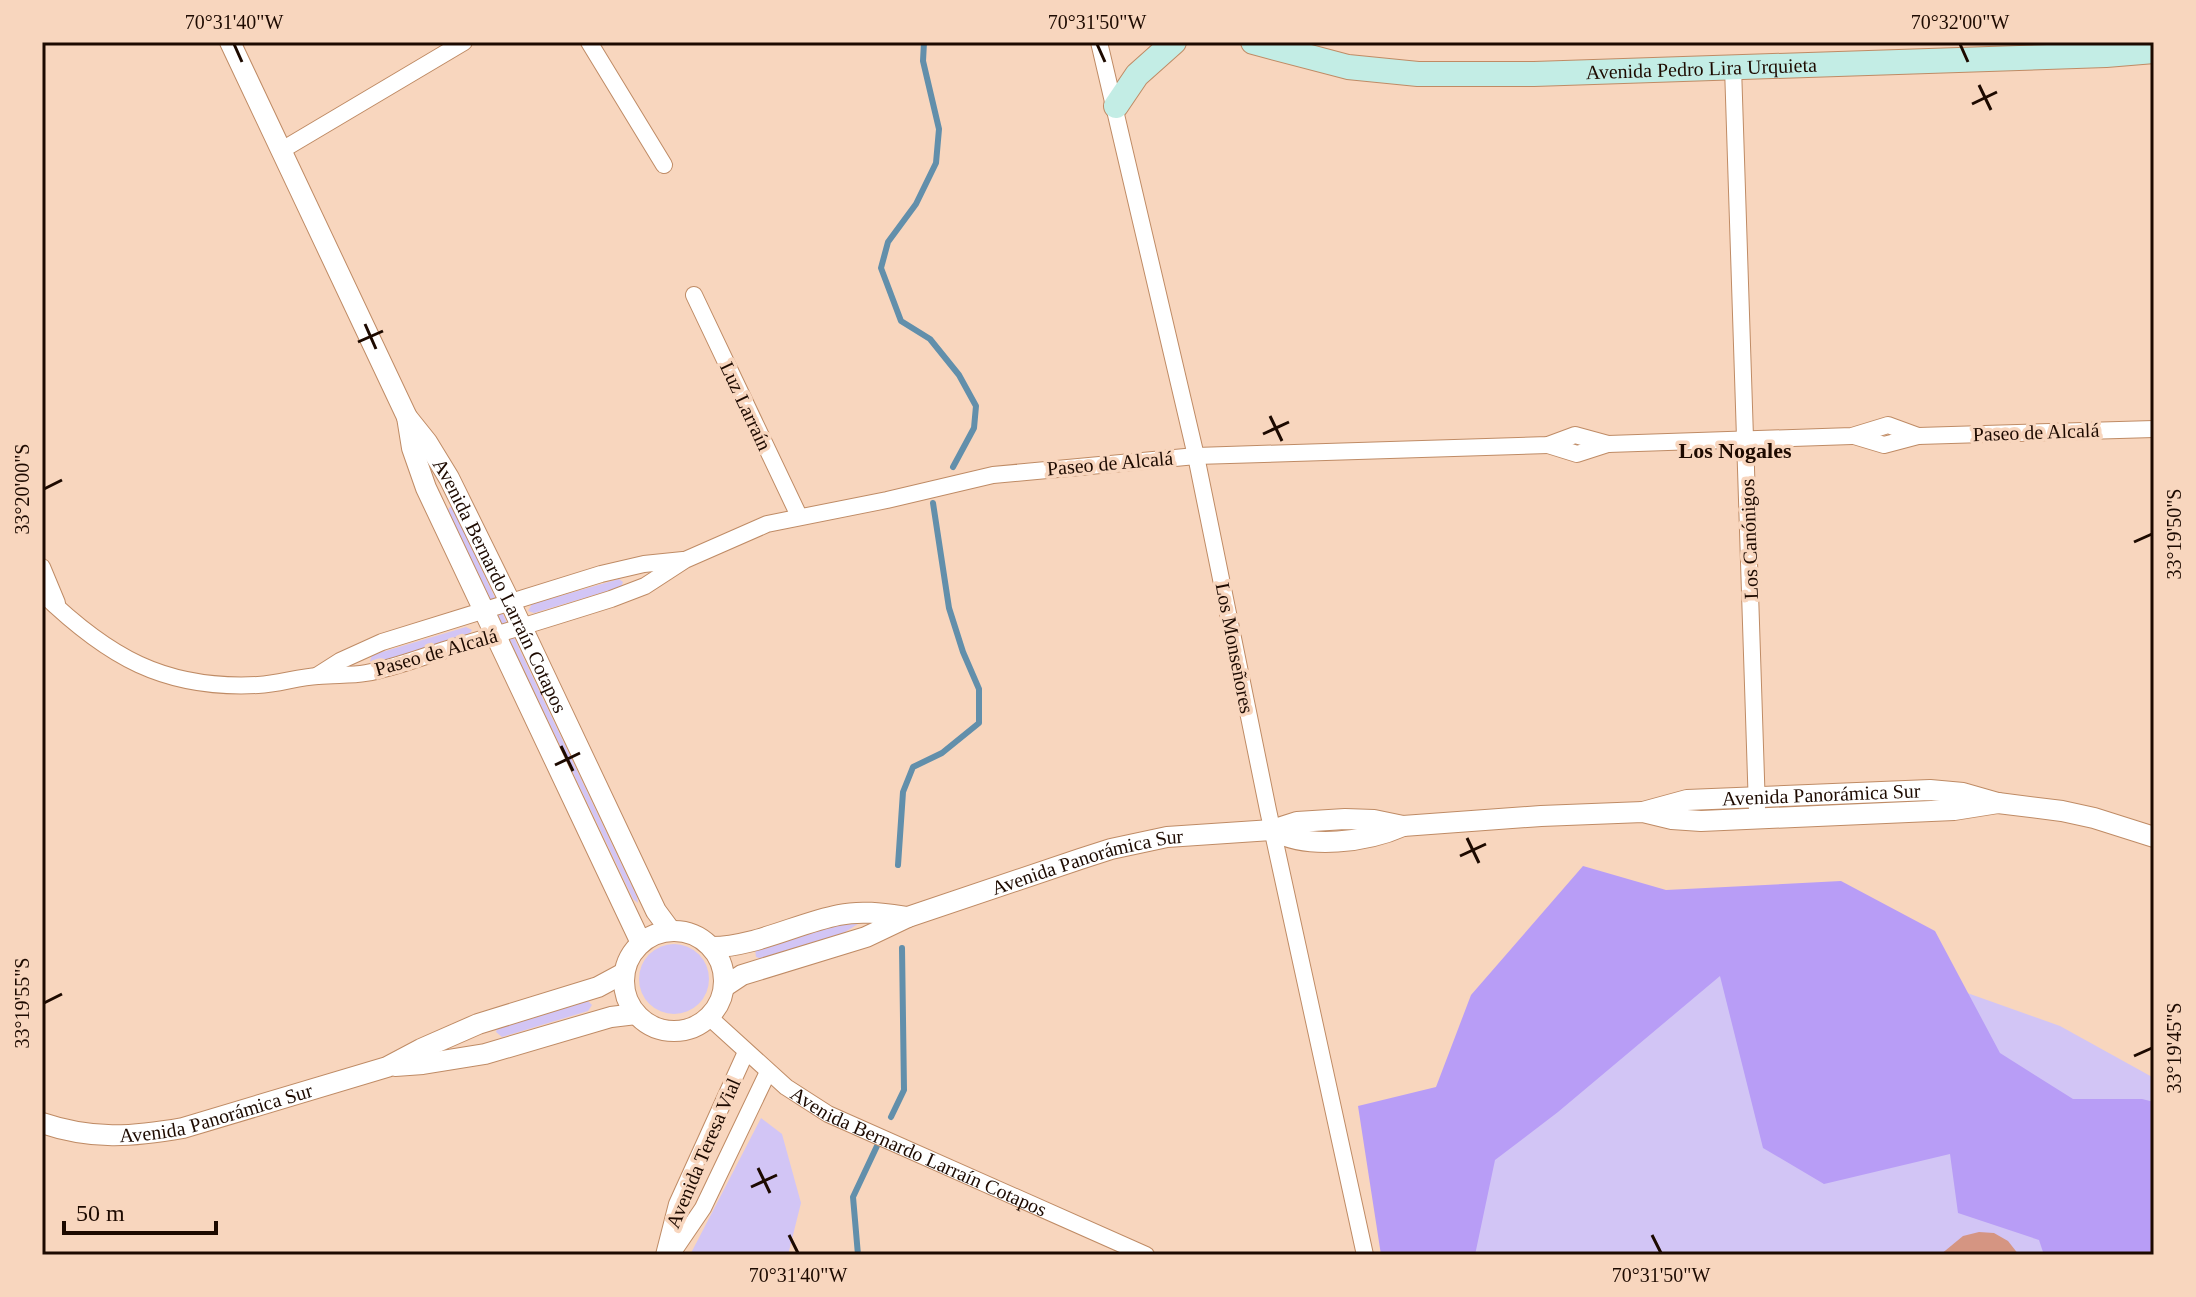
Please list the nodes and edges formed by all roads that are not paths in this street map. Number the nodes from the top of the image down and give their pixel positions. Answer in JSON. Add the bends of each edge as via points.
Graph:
{"nodes":[{"id":1,"x":230,"y":42,"type":"edge"},
{"id":2,"x":464,"y":42,"type":"edge"},
{"id":3,"x":589,"y":42,"type":"edge"},
{"id":4,"x":1099,"y":42,"type":"edge"},
{"id":5,"x":1174,"y":42,"type":"edge"},
{"id":6,"x":1253,"y":42,"type":"edge"},
{"id":7,"x":2154,"y":51,"type":"edge"},
{"id":8,"x":1733,"y":67,"type":"junction"},
{"id":9,"x":1116,"y":106,"type":"junction"},
{"id":10,"x":282,"y":150,"type":"junction"},
{"id":11,"x":664,"y":165,"type":"dead end"},
{"id":12,"x":694,"y":295,"type":"dead end"},
{"id":13,"x":407,"y":417,"type":"junction"},
{"id":14,"x":2154,"y":429,"type":"edge"},
{"id":15,"x":1745,"y":439,"type":"junction"},
{"id":16,"x":1196,"y":456,"type":"junction"},
{"id":17,"x":799,"y":516,"type":"junction"},
{"id":18,"x":685,"y":560,"type":"junction"},
{"id":19,"x":42,"y":567,"type":"edge"},
{"id":20,"x":42,"y":593,"type":"edge"},
{"id":21,"x":510,"y":602,"type":"junction"},
{"id":22,"x":483,"y":610,"type":"junction"},
{"id":23,"x":60,"y":611,"type":"junction"},
{"id":24,"x":521,"y":627,"type":"junction"},
{"id":25,"x":495,"y":635,"type":"junction"},
{"id":26,"x":317,"y":675,"type":"junction"},
{"id":27,"x":585,"y":760,"type":"junction"},
{"id":28,"x":560,"y":771,"type":"junction"},
{"id":29,"x":1757,"y":796,"type":"junction"},
{"id":30,"x":1998,"y":803,"type":"junction"},
{"id":31,"x":1643,"y":812,"type":"junction"},
{"id":32,"x":1757,"y":820,"type":"junction"},
{"id":33,"x":1272,"y":830,"type":"junction"},
{"id":34,"x":2154,"y":837,"type":"edge"},
{"id":35,"x":908,"y":917,"type":"junction"},
{"id":36,"x":670,"y":930,"type":"junction"},
{"id":37,"x":641,"y":943,"type":"junction"},
{"id":38,"x":712,"y":947,"type":"junction"},
{"id":39,"x":624,"y":973,"type":"junction"},
{"id":40,"x":724,"y":987,"type":"junction"},
{"id":41,"x":636,"y":1014,"type":"junction"},
{"id":42,"x":709,"y":1017,"type":"junction"},
{"id":43,"x":746,"y":1052,"type":"junction"},
{"id":44,"x":387,"y":1067,"type":"junction"},
{"id":45,"x":768,"y":1072,"type":"junction"},
{"id":46,"x":42,"y":1123,"type":"edge"},
{"id":47,"x":664,"y":1255,"type":"edge"},
{"id":48,"x":671,"y":1255,"type":"edge"},
{"id":49,"x":1146,"y":1255,"type":"edge"},
{"id":50,"x":1365,"y":1255,"type":"edge"}],
"edges":[{"from":1,"to":10,"type":"street","name":"Avenida Bernardo Larraín Cotapos"},
{"from":2,"to":10,"type":"street"},
{"from":3,"to":11,"type":"street"},
{"from":4,"to":9,"type":"street","name":"Los Monseñores"},
{"from":5,"to":9,"type":"main road","via":[[1137,75]]},
{"from":6,"to":8,"type":"main road","name":"Avenida Pedro Lira Urquieta","via":[[1348,67],[1396,73]]},
{"from":7,"to":8,"type":"main road","name":"Avenida Pedro Lira Urquieta"},
{"from":8,"to":15,"type":"street","name":"Los Canónigos"},
{"from":9,"to":16,"type":"street","name":"Los Monseñores"},
{"from":10,"to":13,"type":"street","name":"Avenida Bernardo Larraín Cotapos"},
{"from":12,"to":17,"type":"street","name":"Luz Larraín"},
{"from":13,"to":21,"type":"street","name":"Avenida Bernardo Larraín Cotapos","via":[[449,478]]},
{"from":13,"to":22,"type":"street","name":"Avenida Bernardo Larraín Cotapos","via":[[418,468]]},
{"from":14,"to":15,"type":"street","name":"Paseo de Alcalá","via":[[1918,436],[1888,425],[1852,436]]},
{"from":15,"to":16,"type":"street","name":"Paseo de Alcalá","via":[[1608,444],[1575,435],[1548,445]]},
{"from":15,"to":29,"type":"street","name":"Los Canónigos"},
{"from":16,"to":17,"type":"street","name":"Paseo de Alcalá","via":[[993,475]]},
{"from":16,"to":33,"type":"street","name":"Los Monseñores"},
{"from":17,"to":18,"type":"street","name":"Paseo de Alcalá","via":[[767,524]]},
{"from":18,"to":21,"type":"street","name":"Paseo de Alcalá","via":[[623,569]]},
{"from":18,"to":24,"type":"street","name":"Paseo de Alcalá","via":[[628,593]]},
{"from":19,"to":23,"type":"street"},
{"from":20,"to":23,"type":"street","name":"Paseo de Alcalá"},
{"from":21,"to":22,"type":"street","name":"Paseo de Alcalá"},
{"from":21,"to":24,"type":"street","name":"Avenida Bernardo Larraín Cotapos"},
{"from":22,"to":25,"type":"street","name":"Avenida Bernardo Larraín Cotapos"},
{"from":22,"to":26,"type":"street","name":"Paseo de Alcalá","via":[[382,642]]},
{"from":23,"to":26,"type":"street","name":"Paseo de Alcalá","via":[[106,648],[178,678],[256,686]]},
{"from":24,"to":25,"type":"street","name":"Paseo de Alcalá"},
{"from":24,"to":27,"type":"street","name":"Avenida Bernardo Larraín Cotapos"},
{"from":25,"to":26,"type":"street","name":"Paseo de Alcalá","via":[[369,672]]},
{"from":25,"to":28,"type":"street","name":"Avenida Bernardo Larraín Cotapos"},
{"from":27,"to":28,"type":"street"},
{"from":27,"to":36,"type":"street","name":"Avenida Bernardo Larraín Cotapos","via":[[656,911]]},
{"from":28,"to":37,"type":"street","name":"Avenida Bernardo Larraín Cotapos"},
{"from":29,"to":30,"type":"street","name":"Avenida Panorámica Sur","via":[[1930,790]]},
{"from":29,"to":31,"type":"street","name":"Avenida Panorámica Sur","via":[[1687,800]]},
{"from":29,"to":32,"type":"street","name":"Los Canónigos"},
{"from":30,"to":32,"type":"street","name":"Avenida Panorámica Sur"},
{"from":30,"to":34,"type":"street","name":"Avenida Panorámica Sur","via":[[2062,811]]},
{"from":31,"to":32,"type":"street","name":"Avenida Panorámica Sur","via":[[1687,821]]},
{"from":31,"to":33,"type":"street","name":"Avenida Panorámica Sur","via":[[1403,826],[1345,819],[1297,822]]},
{"from":33,"to":35,"type":"street","name":"Avenida Panorámica Sur","via":[[1132,844]]},
{"from":33,"to":50,"type":"street","name":"Los Monseñores"},
{"from":35,"to":38,"type":"street","name":"Avenida Panorámica Sur","via":[[841,914]]},
{"from":35,"to":40,"type":"street","name":"Avenida Panorámica Sur","via":[[866,937],[742,975]]},
{"from":36,"to":37,"type":"street"},
{"from":36,"to":38,"type":"street","via":[[693,934]]},
{"from":37,"to":39,"type":"street"},
{"from":38,"to":40,"type":"street","via":[[723,966]]},
{"from":39,"to":41,"type":"street","via":[[626,995]]},
{"from":39,"to":44,"type":"street","name":"Avenida Panorámica Sur","via":[[598,987],[478,1024]]},
{"from":40,"to":42,"type":"street"},
{"from":41,"to":42,"type":"street","via":[[652,1026],[672,1031],[692,1028]]},
{"from":41,"to":44,"type":"street","name":"Avenida Panorámica Sur","via":[[485,1054]]},
{"from":42,"to":43,"type":"street","name":"Avenida Bernardo Larraín Cotapos"},
{"from":43,"to":45,"type":"street","name":"Avenida Bernardo Larraín Cotapos"},
{"from":43,"to":47,"type":"street","name":"Avenida Teresa Vial","via":[[677,1204]]},
{"from":44,"to":46,"type":"street","name":"Avenida Panorámica Sur","via":[[148,1134],[100,1136]]},
{"from":45,"to":48,"type":"street","name":"Avenida Teresa Vial","via":[[703,1208]]},
{"from":45,"to":49,"type":"street","name":"Avenida Bernardo Larraín Cotapos","via":[[828,1114]]}]}
